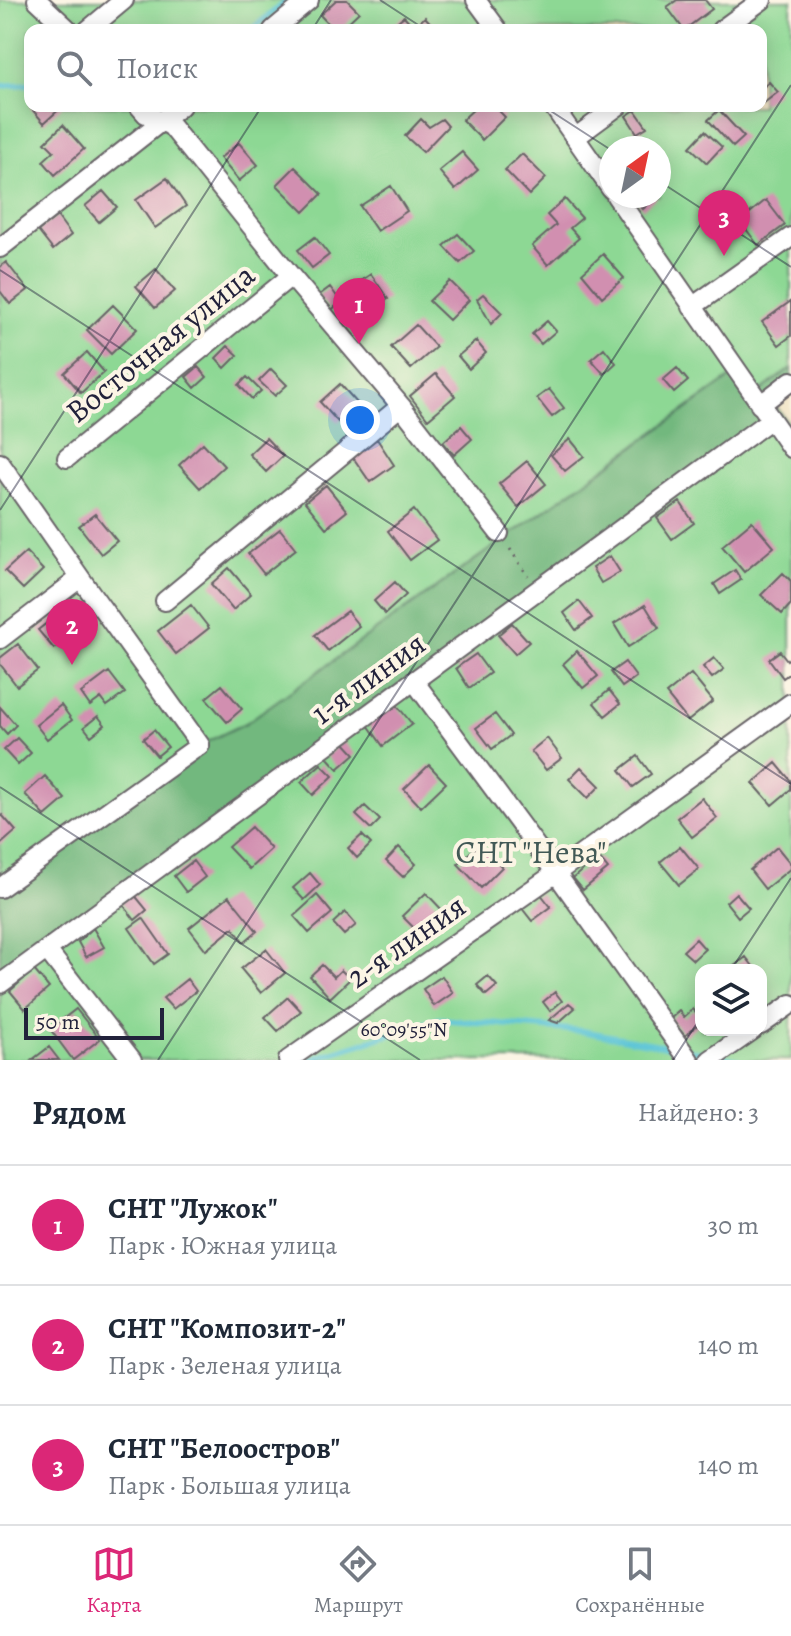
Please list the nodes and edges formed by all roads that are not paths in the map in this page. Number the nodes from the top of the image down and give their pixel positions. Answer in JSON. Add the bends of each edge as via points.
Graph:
{"nodes":[{"id":1,"x":37,"y":0,"type":"edge"},
{"id":2,"x":124,"y":0,"type":"edge"},
{"id":3,"x":309,"y":0,"type":"edge"},
{"id":4,"x":476,"y":0,"type":"edge"},
{"id":5,"x":762,"y":0,"type":"edge"},
{"id":6,"x":63,"y":24,"type":"edge"},
{"id":7,"x":95,"y":24,"type":"edge"},
{"id":8,"x":280,"y":24,"type":"edge"},
{"id":9,"x":494,"y":24,"type":"edge"},
{"id":10,"x":729,"y":24,"type":"edge"},
{"id":11,"x":144,"y":112,"type":"edge"},
{"id":12,"x":174,"y":112,"type":"edge"},
{"id":13,"x":557,"y":112,"type":"edge"},
{"id":14,"x":610,"y":112,"type":"edge"},
{"id":15,"x":161,"y":122,"type":"junction"},
{"id":16,"x":576,"y":137,"type":"junction"},
{"id":17,"x":599,"y":171,"type":"edge"},
{"id":18,"x":624,"y":208,"type":"edge"},
{"id":19,"x":791,"y":237,"type":"edge"},
{"id":20,"x":0,"y":248,"type":"edge"},
{"id":21,"x":291,"y":276,"type":"junction"},
{"id":22,"x":692,"y":307,"type":"junction"},
{"id":23,"x":791,"y":381,"type":"edge"},
{"id":24,"x":401,"y":406,"type":"junction"},
{"id":25,"x":765,"y":412,"type":"junction"},
{"id":26,"x":791,"y":448,"type":"edge"},
{"id":27,"x":67,"y":458,"type":"dead end"},
{"id":28,"x":0,"y":463,"type":"edge"},
{"id":29,"x":499,"y":533,"type":"road end"},
{"id":30,"x":80,"y":578,"type":"junction"},
{"id":31,"x":165,"y":601,"type":"dead end"},
{"id":32,"x":0,"y":639,"type":"edge"},
{"id":33,"x":414,"y":681,"type":"junction"},
{"id":34,"x":791,"y":703,"type":"edge"},
{"id":35,"x":556,"y":873,"type":"junction"},
{"id":36,"x":0,"y":888,"type":"edge"},
{"id":37,"x":47,"y":950,"type":"junction"},
{"id":38,"x":0,"y":984,"type":"edge"},
{"id":39,"x":791,"y":1004,"type":"edge"},
{"id":40,"x":767,"y":1021,"type":"edge"},
{"id":41,"x":744,"y":1036,"type":"edge"},
{"id":42,"x":132,"y":1060,"type":"edge"},
{"id":43,"x":288,"y":1060,"type":"edge"},
{"id":44,"x":689,"y":1060,"type":"edge"},
{"id":45,"x":710,"y":1060,"type":"edge"}],
"edges":[{"from":1,"to":6,"type":"street"},
{"from":2,"to":7,"type":"street"},
{"from":3,"to":8,"type":"street"},
{"from":4,"to":9,"type":"street"},
{"from":5,"to":10,"type":"street"},
{"from":11,"to":15,"type":"street"},
{"from":12,"to":15,"type":"street"},
{"from":13,"to":16,"type":"street"},
{"from":14,"to":16,"type":"street"},
{"from":15,"to":20,"type":"street"},
{"from":15,"to":21,"type":"street","via":[[171,126]]},
{"from":16,"to":17,"type":"street"},
{"from":18,"to":22,"type":"street"},
{"from":19,"to":22,"type":"street"},
{"from":21,"to":24,"type":"street"},
{"from":21,"to":27,"type":"street","name":"Восточная улица"},
{"from":22,"to":25,"type":"street"},
{"from":23,"to":25,"type":"street","name":"1-я линия"},
{"from":24,"to":29,"type":"street"},
{"from":24,"to":31,"type":"street"},
{"from":25,"to":26,"type":"street"},
{"from":25,"to":33,"type":"street","name":"1-я линия"},
{"from":28,"to":30,"type":"street"},
{"from":30,"to":32,"type":"street"},
{"from":30,"to":36,"type":"street","via":[[200,745]]},
{"from":33,"to":35,"type":"street"},
{"from":33,"to":37,"type":"street","name":"1-я линия"},
{"from":34,"to":35,"type":"street","name":"2-я линия"},
{"from":35,"to":43,"type":"street","name":"2-я линия"},
{"from":35,"to":44,"type":"street"},
{"from":37,"to":38,"type":"street","name":"1-я линия"},
{"from":37,"to":42,"type":"street"},
{"from":39,"to":40,"type":"street"},
{"from":41,"to":45,"type":"street"}]}
